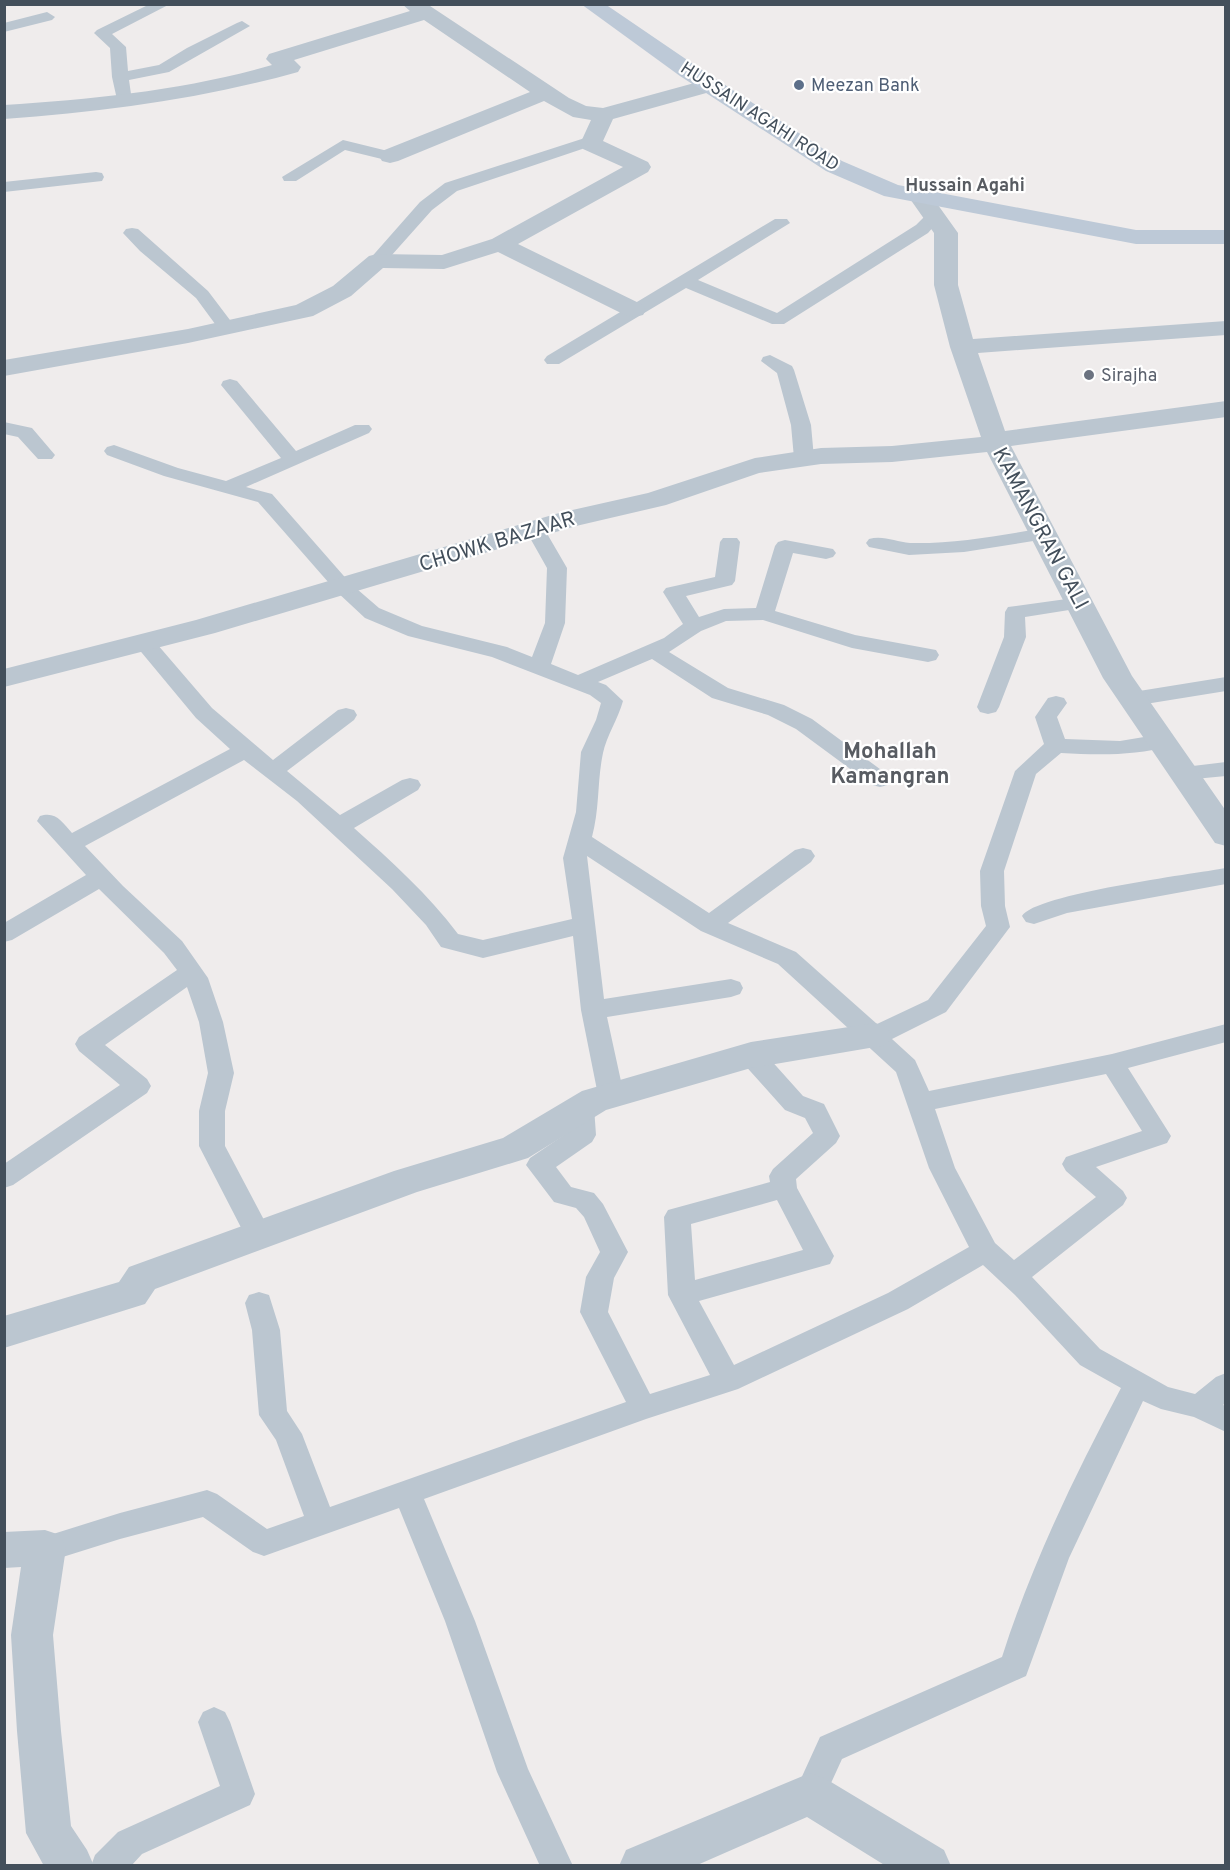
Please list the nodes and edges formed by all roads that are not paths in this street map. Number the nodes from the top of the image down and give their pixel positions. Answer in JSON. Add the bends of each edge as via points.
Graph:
{"nodes":[{"id":1,"x":163,"y":4,"type":"edge"},
{"id":2,"x":591,"y":4,"type":"edge"},
{"id":3,"x":419,"y":9,"type":"edge"},
{"id":4,"x":47,"y":17,"type":"dead end"},
{"id":5,"x":242,"y":26,"type":"dead end"},
{"id":6,"x":4,"y":28,"type":"edge"},
{"id":7,"x":120,"y":77,"type":"junction"},
{"id":8,"x":709,"y":85,"type":"junction"},
{"id":9,"x":546,"y":93,"type":"junction"},
{"id":10,"x":124,"y":100,"type":"junction"},
{"id":11,"x":4,"y":112,"type":"edge"},
{"id":12,"x":604,"y":115,"type":"junction"},
{"id":13,"x":591,"y":141,"type":"junction"},
{"id":14,"x":390,"y":156,"type":"joint"},
{"id":15,"x":96,"y":177,"type":"dead end"},
{"id":16,"x":290,"y":177,"type":"dead end"},
{"id":17,"x":4,"y":187,"type":"edge"},
{"id":18,"x":927,"y":206,"type":"junction"},
{"id":19,"x":781,"y":223,"type":"dead end"},
{"id":20,"x":132,"y":233,"type":"dead end"},
{"id":21,"x":1226,"y":237,"type":"edge"},
{"id":22,"x":500,"y":244,"type":"junction"},
{"id":23,"x":377,"y":261,"type":"junction"},
{"id":24,"x":685,"y":281,"type":"junction"},
{"id":25,"x":634,"y":310,"type":"junction"},
{"id":26,"x":227,"y":328,"type":"junction"},
{"id":27,"x":1226,"y":328,"type":"edge"},
{"id":28,"x":963,"y":347,"type":"junction"},
{"id":29,"x":553,"y":360,"type":"dead end"},
{"id":30,"x":770,"y":361,"type":"dead end"},
{"id":31,"x":4,"y":369,"type":"edge"},
{"id":32,"x":230,"y":386,"type":"dead end"},
{"id":33,"x":1226,"y":409,"type":"edge"},
{"id":34,"x":4,"y":428,"type":"edge"},
{"id":35,"x":362,"y":429,"type":"dead end"},
{"id":36,"x":996,"y":442,"type":"junction"},
{"id":37,"x":114,"y":452,"type":"dead end"},
{"id":38,"x":45,"y":455,"type":"dead end"},
{"id":39,"x":804,"y":458,"type":"junction"},
{"id":40,"x":291,"y":459,"type":"junction"},
{"id":41,"x":226,"y":488,"type":"junction"},
{"id":42,"x":535,"y":529,"type":"junction"},
{"id":43,"x":1045,"y":534,"type":"junction"},
{"id":44,"x":730,"y":542,"type":"dead end"},
{"id":45,"x":876,"y":543,"type":"dead end"},
{"id":46,"x":826,"y":553,"type":"dead end"},
{"id":47,"x":343,"y":587,"type":"junction"},
{"id":48,"x":1081,"y":603,"type":"junction"},
{"id":49,"x":764,"y":614,"type":"junction"},
{"id":50,"x":694,"y":626,"type":"junction"},
{"id":51,"x":144,"y":642,"type":"junction"},
{"id":52,"x":652,"y":650,"type":"junction"},
{"id":53,"x":928,"y":655,"type":"dead end"},
{"id":54,"x":539,"y":668,"type":"junction"},
{"id":55,"x":4,"y":678,"type":"edge"},
{"id":56,"x":578,"y":683,"type":"junction"},
{"id":57,"x":1226,"y":684,"type":"edge"},
{"id":58,"x":1133,"y":699,"type":"junction"},
{"id":59,"x":1056,"y":703,"type":"dead end"},
{"id":60,"x":988,"y":707,"type":"dead end"},
{"id":61,"x":346,"y":715,"type":"dead end"},
{"id":62,"x":1162,"y":741,"type":"junction"},
{"id":63,"x":1056,"y":746,"type":"junction"},
{"id":64,"x":245,"y":750,"type":"junction"},
{"id":65,"x":1226,"y":769,"type":"edge"},
{"id":66,"x":273,"y":771,"type":"junction"},
{"id":67,"x":1184,"y":773,"type":"junction"},
{"id":68,"x":880,"y":780,"type":"dead end"},
{"id":69,"x":410,"y":785,"type":"dead end"},
{"id":70,"x":48,"y":820,"type":"dead end"},
{"id":71,"x":338,"y":827,"type":"junction"},
{"id":72,"x":1226,"y":835,"type":"edge"},
{"id":73,"x":579,"y":840,"type":"junction"},
{"id":74,"x":70,"y":844,"type":"junction"},
{"id":75,"x":803,"y":856,"type":"dead end"},
{"id":76,"x":1226,"y":876,"type":"edge"},
{"id":77,"x":101,"y":877,"type":"junction"},
{"id":78,"x":1034,"y":916,"type":"dead end"},
{"id":79,"x":583,"y":925,"type":"junction"},
{"id":80,"x":709,"y":925,"type":"junction"},
{"id":81,"x":4,"y":934,"type":"edge"},
{"id":82,"x":191,"y":972,"type":"junction"},
{"id":83,"x":731,"y":988,"type":"dead end"},
{"id":84,"x":593,"y":1010,"type":"junction"},
{"id":85,"x":1226,"y":1033,"type":"edge"},
{"id":86,"x":875,"y":1036,"type":"junction"},
{"id":87,"x":751,"y":1055,"type":"junction"},
{"id":88,"x":1112,"y":1063,"type":"junction"},
{"id":89,"x":596,"y":1101,"type":"junction"},
{"id":90,"x":920,"y":1103,"type":"junction"},
{"id":91,"x":4,"y":1178,"type":"edge"},
{"id":92,"x":784,"y":1188,"type":"junction"},
{"id":93,"x":259,"y":1235,"type":"junction"},
{"id":94,"x":985,"y":1251,"type":"junction"},
{"id":95,"x":1013,"y":1276,"type":"junction"},
{"id":96,"x":682,"y":1295,"type":"junction"},
{"id":97,"x":260,"y":1303,"type":"dead end"},
{"id":98,"x":4,"y":1332,"type":"edge"},
{"id":99,"x":728,"y":1381,"type":"junction"},
{"id":100,"x":1137,"y":1385,"type":"junction"},
{"id":101,"x":1226,"y":1385,"type":"edge"},
{"id":102,"x":1200,"y":1407,"type":"junction"},
{"id":103,"x":643,"y":1408,"type":"junction"},
{"id":104,"x":1226,"y":1420,"type":"edge"},
{"id":105,"x":407,"y":1492,"type":"junction"},
{"id":106,"x":321,"y":1522,"type":"junction"},
{"id":107,"x":25,"y":1549,"type":"edge"},
{"id":108,"x":4,"y":1564,"type":"edge"},
{"id":109,"x":214,"y":1722,"type":"dead end"},
{"id":110,"x":810,"y":1794,"type":"junction"},
{"id":111,"x":60,"y":1862,"type":"edge"},
{"id":112,"x":106,"y":1866,"type":"edge"},
{"id":113,"x":557,"y":1866,"type":"edge"},
{"id":114,"x":642,"y":1866,"type":"edge"},
{"id":115,"x":928,"y":1866,"type":"edge"}],
"edges":[{"from":1,"to":7,"type":"lane","via":[[102,33],[118,46]]},
{"from":2,"to":8,"type":"main road","name":"HUSSAIN AGAHI ROAD"},
{"from":3,"to":9,"type":"street"},
{"from":3,"to":10,"type":"street","via":[[277,59],[290,67],[269,74],[182,93]]},
{"from":4,"to":6,"type":"lane"},
{"from":5,"to":7,"type":"lane","via":[[164,69]]},
{"from":7,"to":10,"type":"lane"},
{"from":8,"to":12,"type":"street"},
{"from":8,"to":18,"type":"main road","name":"HUSSAIN AGAHI ROAD","via":[[834,166]]},
{"from":9,"to":12,"type":"street","via":[[581,112]]},
{"from":9,"to":14,"type":"street"},
{"from":10,"to":11,"type":"street"},
{"from":12,"to":13,"type":"street"},
{"from":13,"to":22,"type":"street","via":[[640,167]]},
{"from":13,"to":23,"type":"lane","via":[[450,187],[426,206]]},
{"from":14,"to":16,"type":"lane","via":[[343,145]]},
{"from":15,"to":17,"type":"lane"},
{"from":18,"to":21,"type":"main road","name":"HUSSAIN AGAHI ROAD","via":[[1136,237]]},
{"from":18,"to":24,"type":"lane","via":[[922,230],[778,320]]},
{"from":18,"to":28,"type":"street","name":"KAMANGRAN GALI","via":[[946,233],[946,285]]},
{"from":19,"to":24,"type":"lane"},
{"from":20,"to":26,"type":"lane","via":[[194,286]]},
{"from":22,"to":23,"type":"street","via":[[444,262]]},
{"from":22,"to":25,"type":"street"},
{"from":23,"to":26,"type":"street","via":[[342,291],[304,311]]},
{"from":24,"to":25,"type":"lane"},
{"from":25,"to":29,"type":"lane"},
{"from":26,"to":31,"type":"street"},
{"from":27,"to":28,"type":"street"},
{"from":28,"to":36,"type":"street","name":"KAMANGRAN GALI"},
{"from":30,"to":39,"type":"lane","via":[[786,370],[801,425]]},
{"from":32,"to":40,"type":"lane"},
{"from":33,"to":36,"type":"street","name":"CHOWK BAZAAR"},
{"from":34,"to":38,"type":"lane","via":[[29,434]]},
{"from":35,"to":40,"type":"lane"},
{"from":36,"to":39,"type":"street","name":"CHOWK BAZAAR","via":[[892,454]]},
{"from":36,"to":43,"type":"street","name":"KAMANGRAN GALI"},
{"from":37,"to":41,"type":"lane"},
{"from":39,"to":42,"type":"street","name":"CHOWK BAZAAR","via":[[755,466],[656,499]]},
{"from":40,"to":41,"type":"lane"},
{"from":41,"to":47,"type":"lane","via":[[265,498]]},
{"from":42,"to":47,"type":"street","name":"CHOWK BAZAAR"},
{"from":42,"to":54,"type":"lane","via":[[557,568],[555,622]]},
{"from":43,"to":45,"type":"lane","via":[[964,546],[920,548]]},
{"from":43,"to":48,"type":"street","name":"KAMANGRAN GALI"},
{"from":44,"to":50,"type":"lane","via":[[725,581],[673,592]]},
{"from":46,"to":49,"type":"lane","via":[[785,546]]},
{"from":47,"to":51,"type":"street","name":"CHOWK BAZAAR"},
{"from":47,"to":54,"type":"lane","via":[[383,618],[415,631],[499,652]]},
{"from":48,"to":58,"type":"street","name":"KAMANGRAN GALI"},
{"from":48,"to":60,"type":"lane","via":[[1015,612],[1015,637]]},
{"from":49,"to":50,"type":"lane","via":[[724,615]]},
{"from":49,"to":53,"type":"lane","via":[[852,641]]},
{"from":50,"to":52,"type":"lane"},
{"from":51,"to":55,"type":"street","name":"CHOWK BAZAAR"},
{"from":51,"to":64,"type":"lane","via":[[204,712]]},
{"from":52,"to":56,"type":"lane"},
{"from":52,"to":68,"type":"lane","via":[[720,693],[776,710],[804,724]]},
{"from":54,"to":56,"type":"lane"},
{"from":56,"to":73,"type":"lane","via":[[598,690],[612,701],[592,752],[587,813]]},
{"from":57,"to":58,"type":"lane"},
{"from":58,"to":62,"type":"street","name":"KAMANGRAN GALI"},
{"from":59,"to":63,"type":"lane","via":[[1046,717]]},
{"from":61,"to":66,"type":"lane"},
{"from":62,"to":63,"type":"lane","via":[[1120,748]]},
{"from":62,"to":67,"type":"street","name":"KAMANGRAN GALI"},
{"from":63,"to":86,"type":"lane","via":[[1026,771],[992,871],[998,927],[937,1006]]},
{"from":64,"to":66,"type":"lane"},
{"from":64,"to":74,"type":"lane"},
{"from":65,"to":67,"type":"lane"},
{"from":66,"to":71,"type":"lane"},
{"from":67,"to":72,"type":"street","name":"KAMANGRAN GALI"},
{"from":69,"to":71,"type":"lane"},
{"from":70,"to":74,"type":"lane"},
{"from":71,"to":79,"type":"lane","via":[[400,883],[450,941],[483,949]]},
{"from":73,"to":79,"type":"lane","via":[[574,858]]},
{"from":73,"to":80,"type":"lane"},
{"from":74,"to":77,"type":"lane"},
{"from":75,"to":80,"type":"lane"},
{"from":76,"to":78,"type":"lane","via":[[1063,905]]},
{"from":77,"to":81,"type":"lane"},
{"from":77,"to":82,"type":"lane","via":[[172,947]]},
{"from":79,"to":84,"type":"lane"},
{"from":80,"to":86,"type":"lane","via":[[787,958]]},
{"from":82,"to":91,"type":"lane","via":[[88,1044],[138,1086]]},
{"from":82,"to":93,"type":"lane","via":[[211,1022],[221,1073],[212,1111],[212,1146]]},
{"from":83,"to":84,"type":"lane"},
{"from":84,"to":89,"type":"lane"},
{"from":85,"to":88,"type":"lane"},
{"from":86,"to":87,"type":"street"},
{"from":86,"to":90,"type":"lane","via":[[906,1067]]},
{"from":87,"to":89,"type":"street"},
{"from":87,"to":92,"type":"lane","via":[[794,1103],[815,1111],[827,1136],[782,1176]]},
{"from":88,"to":90,"type":"lane"},
{"from":88,"to":95,"type":"lane","via":[[1158,1136],[1075,1164],[1114,1198]]},
{"from":89,"to":93,"type":"street","via":[[514,1148],[406,1181]]},
{"from":89,"to":103,"type":"lane","via":[[583,1135],[539,1165],[563,1195],[585,1200],[614,1252],[600,1277],[594,1312]]},
{"from":90,"to":94,"type":"lane","via":[[942,1168]]},
{"from":92,"to":96,"type":"lane","via":[[677,1217]]},
{"from":92,"to":96,"type":"lane","via":[[820,1256]]},
{"from":93,"to":98,"type":"street","via":[[142,1278],[132,1293]]},
{"from":94,"to":95,"type":"lane"},
{"from":94,"to":99,"type":"lane","via":[[898,1301]]},
{"from":95,"to":100,"type":"lane","via":[[1090,1357]]},
{"from":96,"to":99,"type":"lane"},
{"from":97,"to":106,"type":"lane","via":[[273,1415],[288,1434]]},
{"from":99,"to":103,"type":"lane"},
{"from":100,"to":102,"type":"lane"},
{"from":100,"to":110,"type":"lane","via":[[1081,1493],[1028,1619],[1015,1666],[831,1748]]},
{"from":101,"to":102,"type":"lane"},
{"from":102,"to":104,"type":"lane"},
{"from":103,"to":105,"type":"lane"},
{"from":105,"to":106,"type":"lane"},
{"from":105,"to":113,"type":"lane","via":[[460,1621],[513,1772]]},
{"from":106,"to":107,"type":"lane","via":[[264,1543],[207,1503]]},
{"from":107,"to":108,"type":"lane"},
{"from":107,"to":111,"type":"street","via":[[49,1833]]},
{"from":109,"to":112,"type":"lane","via":[[239,1794],[130,1843]]},
{"from":110,"to":114,"type":"street"},
{"from":110,"to":115,"type":"street"}]}
